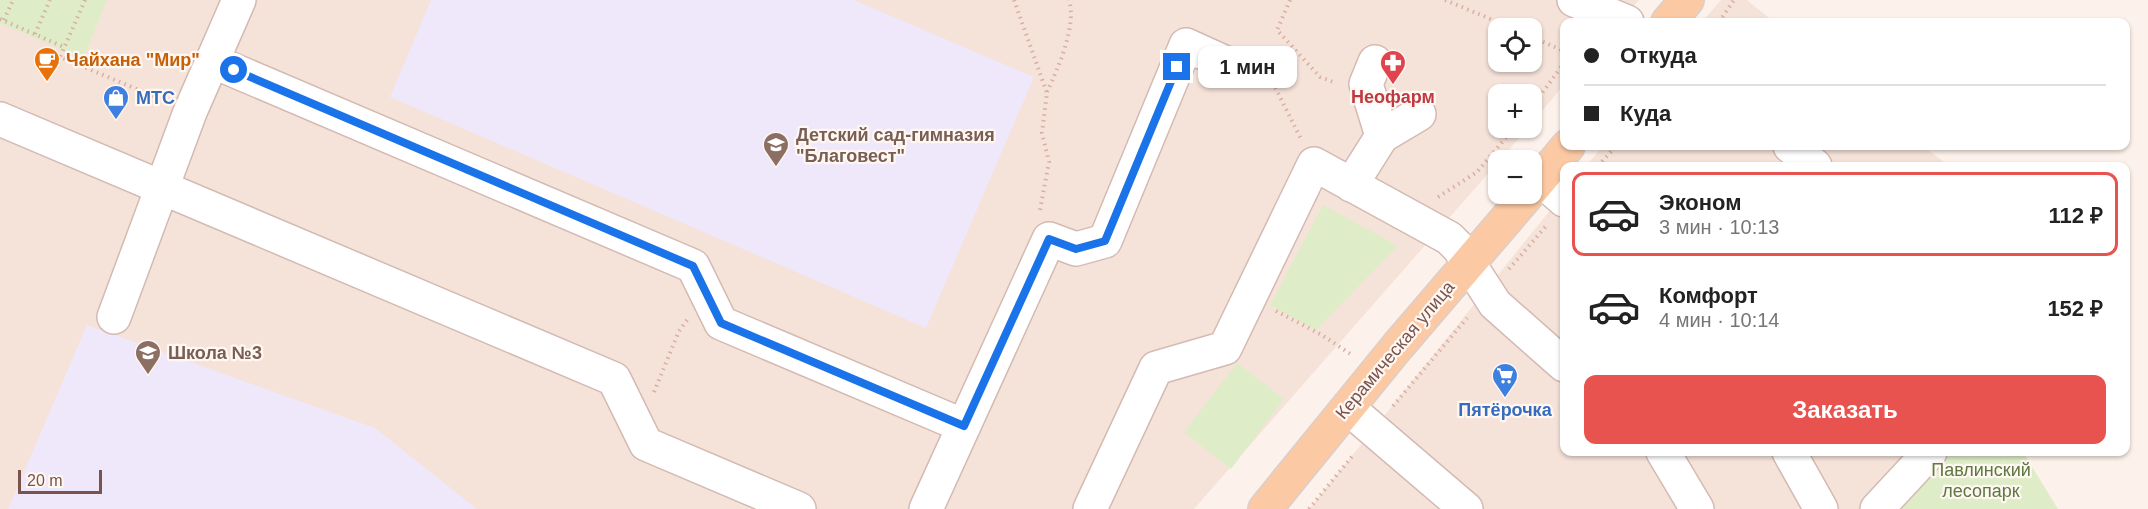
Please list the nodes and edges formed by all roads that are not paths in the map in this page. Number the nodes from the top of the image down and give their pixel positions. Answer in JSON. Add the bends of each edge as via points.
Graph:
{"nodes":[{"id":1,"x":239,"y":0,"type":"edge"},
{"id":2,"x":1574,"y":0,"type":"edge"},
{"id":3,"x":1686,"y":0,"type":"edge"},
{"id":4,"x":1617,"y":18,"type":"edge"},
{"id":5,"x":1671,"y":18,"type":"edge"},
{"id":6,"x":212,"y":61,"type":"junction"},
{"id":7,"x":1375,"y":62,"type":"dead end"},
{"id":8,"x":1239,"y":69,"type":"road end"},
{"id":9,"x":1419,"y":114,"type":"dead end"},
{"id":10,"x":0,"y":119,"type":"edge"},
{"id":11,"x":1382,"y":136,"type":"junction"},
{"id":12,"x":1565,"y":150,"type":"edge"},
{"id":13,"x":1795,"y":150,"type":"edge"},
{"id":14,"x":1810,"y":162,"type":"edge"},
{"id":15,"x":1542,"y":177,"type":"edge"},
{"id":16,"x":1351,"y":185,"type":"junction"},
{"id":17,"x":162,"y":188,"type":"junction"},
{"id":18,"x":1542,"y":196,"type":"edge"},
{"id":19,"x":1519,"y":204,"type":"edge"},
{"id":20,"x":1558,"y":210,"type":"edge"},
{"id":21,"x":1468,"y":263,"type":"junction"},
{"id":22,"x":114,"y":317,"type":"dead end"},
{"id":23,"x":1560,"y":361,"type":"edge"},
{"id":24,"x":1347,"y":408,"type":"junction"},
{"id":25,"x":964,"y":426,"type":"junction"},
{"id":26,"x":1665,"y":456,"type":"edge"},
{"id":27,"x":1791,"y":456,"type":"edge"},
{"id":28,"x":1926,"y":456,"type":"edge"},
{"id":29,"x":799,"y":509,"type":"edge"},
{"id":30,"x":927,"y":509,"type":"edge"},
{"id":31,"x":1090,"y":509,"type":"edge"},
{"id":32,"x":1265,"y":509,"type":"edge"},
{"id":33,"x":1466,"y":509,"type":"edge"},
{"id":34,"x":1697,"y":509,"type":"edge"},
{"id":35,"x":1821,"y":509,"type":"edge"},
{"id":36,"x":1877,"y":509,"type":"edge"}],
"edges":[{"from":1,"to":6,"type":"street"},
{"from":2,"to":4,"type":"street"},
{"from":3,"to":5,"type":"main road"},
{"from":6,"to":17,"type":"street"},
{"from":6,"to":25,"type":"street","via":[[693,266],[721,323]]},
{"from":7,"to":11,"type":"street","via":[[1366,84]]},
{"from":8,"to":25,"type":"street","via":[[1186,45],[1105,241],[1076,249],[1049,239]]},
{"from":9,"to":11,"type":"street"},
{"from":10,"to":17,"type":"street"},
{"from":11,"to":16,"type":"street"},
{"from":12,"to":15,"type":"main road","name":"Керамическая улица"},
{"from":13,"to":14,"type":"street"},
{"from":16,"to":21,"type":"street","via":[[1449,238]]},
{"from":16,"to":31,"type":"street","via":[[1314,164],[1225,348],[1156,368]]},
{"from":17,"to":22,"type":"street"},
{"from":17,"to":29,"type":"street","via":[[614,379],[646,444]]},
{"from":18,"to":20,"type":"street"},
{"from":19,"to":21,"type":"main road","name":"Керамическая улица"},
{"from":21,"to":23,"type":"street","via":[[1487,295]]},
{"from":21,"to":24,"type":"main road","name":"Керамическая улица"},
{"from":24,"to":32,"type":"main road","name":"Керамическая улица"},
{"from":24,"to":33,"type":"street"},
{"from":25,"to":30,"type":"street"},
{"from":26,"to":34,"type":"street"},
{"from":27,"to":35,"type":"street"},
{"from":28,"to":36,"type":"street"}]}
